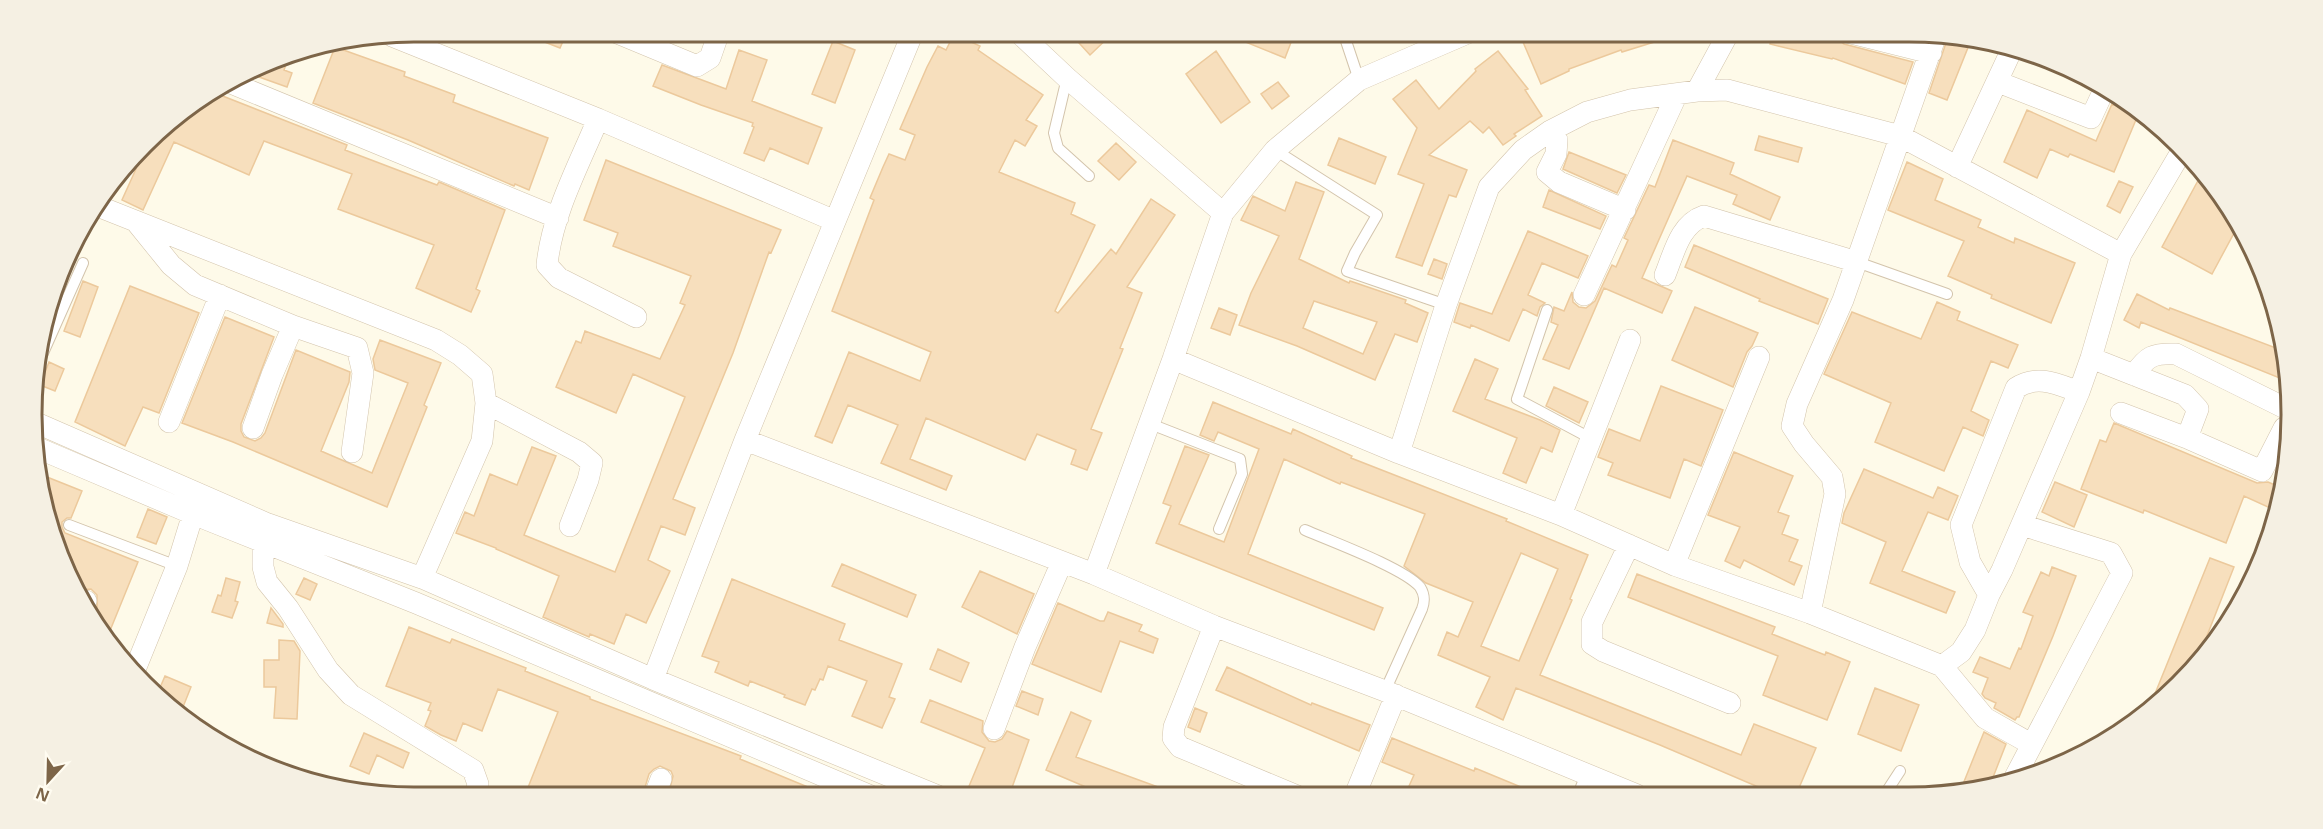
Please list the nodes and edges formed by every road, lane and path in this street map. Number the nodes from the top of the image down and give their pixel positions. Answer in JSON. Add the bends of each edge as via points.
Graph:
{"nodes":[{"id":1,"x":408,"y":42,"type":"edge"},
{"id":2,"x":641,"y":42,"type":"edge"},
{"id":3,"x":716,"y":42,"type":"edge"},
{"id":4,"x":909,"y":42,"type":"edge"},
{"id":5,"x":1028,"y":42,"type":"edge"},
{"id":6,"x":1346,"y":42,"type":"edge"},
{"id":7,"x":1447,"y":42,"type":"edge"},
{"id":8,"x":1722,"y":42,"type":"edge"},
{"id":9,"x":1934,"y":44,"type":"edge"},
{"id":10,"x":2009,"y":56,"type":"edge"},
{"id":11,"x":1066,"y":78,"type":"junction"},
{"id":12,"x":1359,"y":80,"type":"junction"},
{"id":13,"x":1998,"y":82,"type":"junction"},
{"id":14,"x":239,"y":86,"type":"edge"},
{"id":15,"x":1687,"y":92,"type":"junction"},
{"id":16,"x":2101,"y":96,"type":"edge"},
{"id":17,"x":598,"y":119,"type":"junction"},
{"id":18,"x":1550,"y":132,"type":"junction"},
{"id":19,"x":1900,"y":136,"type":"junction"},
{"id":20,"x":1275,"y":150,"type":"junction"},
{"id":21,"x":2178,"y":157,"type":"edge"},
{"id":22,"x":1957,"y":166,"type":"junction"},
{"id":23,"x":1089,"y":176,"type":"dead end"},
{"id":24,"x":104,"y":209,"type":"edge"},
{"id":25,"x":1625,"y":210,"type":"junction"},
{"id":26,"x":1223,"y":213,"type":"junction"},
{"id":27,"x":558,"y":218,"type":"junction"},
{"id":28,"x":135,"y":221,"type":"junction"},
{"id":29,"x":835,"y":221,"type":"junction"},
{"id":30,"x":2121,"y":254,"type":"junction"},
{"id":31,"x":1857,"y":262,"type":"junction"},
{"id":32,"x":83,"y":263,"type":"dead end"},
{"id":33,"x":1665,"y":275,"type":"dead end"},
{"id":34,"x":1947,"y":294,"type":"dead end"},
{"id":35,"x":220,"y":295,"type":"junction"},
{"id":36,"x":1584,"y":295,"type":"dead end"},
{"id":37,"x":1446,"y":305,"type":"junction"},
{"id":38,"x":1547,"y":310,"type":"dead end"},
{"id":39,"x":636,"y":317,"type":"dead end"},
{"id":40,"x":293,"y":326,"type":"junction"},
{"id":41,"x":50,"y":336,"type":"edge"},
{"id":42,"x":1630,"y":340,"type":"dead end"},
{"id":43,"x":1759,"y":357,"type":"dead end"},
{"id":44,"x":1173,"y":358,"type":"junction"},
{"id":45,"x":2091,"y":358,"type":"junction"},
{"id":46,"x":2134,"y":375,"type":"junction"},
{"id":47,"x":2079,"y":392,"type":"junction"},
{"id":48,"x":486,"y":403,"type":"junction"},
{"id":49,"x":2281,"y":406,"type":"edge"},
{"id":50,"x":2121,"y":413,"type":"dead end"},
{"id":51,"x":169,"y":422,"type":"dead end"},
{"id":52,"x":1148,"y":423,"type":"junction"},
{"id":53,"x":42,"y":426,"type":"edge"},
{"id":54,"x":253,"y":428,"type":"dead end"},
{"id":55,"x":2280,"y":436,"type":"edge"},
{"id":56,"x":2187,"y":438,"type":"junction"},
{"id":57,"x":1592,"y":439,"type":"junction"},
{"id":58,"x":745,"y":440,"type":"junction"},
{"id":59,"x":44,"y":451,"type":"edge"},
{"id":60,"x":352,"y":452,"type":"dead end"},
{"id":61,"x":1399,"y":453,"type":"junction"},
{"id":62,"x":193,"y":514,"type":"junction"},
{"id":63,"x":1561,"y":515,"type":"junction"},
{"id":64,"x":69,"y":525,"type":"dead end"},
{"id":65,"x":2022,"y":525,"type":"junction"},
{"id":66,"x":570,"y":526,"type":"dead end"},
{"id":67,"x":1219,"y":529,"type":"dead end"},
{"id":68,"x":1305,"y":530,"type":"dead end"},
{"id":69,"x":265,"y":533,"type":"junction"},
{"id":70,"x":1629,"y":545,"type":"junction"},
{"id":71,"x":1062,"y":562,"type":"junction"},
{"id":72,"x":1674,"y":565,"type":"junction"},
{"id":73,"x":177,"y":566,"type":"junction"},
{"id":74,"x":1094,"y":574,"type":"junction"},
{"id":75,"x":422,"y":578,"type":"junction"},
{"id":76,"x":1989,"y":595,"type":"junction"},
{"id":77,"x":1810,"y":613,"type":"junction"},
{"id":78,"x":1214,"y":626,"type":"junction"},
{"id":79,"x":137,"y":664,"type":"edge"},
{"id":80,"x":1942,"y":666,"type":"junction"},
{"id":81,"x":652,"y":680,"type":"junction"},
{"id":82,"x":1391,"y":693,"type":"junction"},
{"id":83,"x":1730,"y":703,"type":"dead end"},
{"id":84,"x":994,"y":729,"type":"dead end"},
{"id":85,"x":2031,"y":744,"type":"junction"},
{"id":86,"x":2018,"y":770,"type":"edge"},
{"id":87,"x":1900,"y":771,"type":"dead end"},
{"id":88,"x":1586,"y":774,"type":"junction"},
{"id":89,"x":477,"y":787,"type":"edge"},
{"id":90,"x":852,"y":787,"type":"edge"},
{"id":91,"x":901,"y":787,"type":"edge"},
{"id":92,"x":1276,"y":787,"type":"edge"},
{"id":93,"x":1358,"y":787,"type":"edge"},
{"id":94,"x":1581,"y":787,"type":"edge"},
{"id":95,"x":1618,"y":787,"type":"edge"},
{"id":96,"x":1890,"y":787,"type":"edge"}],
"edges":[{"from":1,"to":17,"type":"street"},
{"from":2,"to":3,"type":"street","via":[[697,66],[710,58]]},
{"from":4,"to":29,"type":"street"},
{"from":5,"to":11,"type":"street"},
{"from":6,"to":12,"type":"lane"},
{"from":7,"to":12,"type":"street"},
{"from":8,"to":15,"type":"street"},
{"from":9,"to":19,"type":"street"},
{"from":10,"to":13,"type":"street"},
{"from":11,"to":23,"type":"lane","via":[[1054,133],[1058,147]]},
{"from":11,"to":26,"type":"street"},
{"from":12,"to":20,"type":"street"},
{"from":13,"to":16,"type":"street","via":[[2091,118]]},
{"from":13,"to":22,"type":"street"},
{"from":14,"to":27,"type":"street"},
{"from":15,"to":18,"type":"street","via":[[1630,100],[1587,112]]},
{"from":15,"to":19,"type":"street","via":[[1727,90]]},
{"from":15,"to":25,"type":"street"},
{"from":17,"to":27,"type":"street"},
{"from":17,"to":29,"type":"street"},
{"from":18,"to":25,"type":"street","via":[[1557,140],[1547,172],[1559,182]]},
{"from":18,"to":37,"type":"street","via":[[1522,150],[1490,187]]},
{"from":19,"to":22,"type":"street"},
{"from":19,"to":31,"type":"street"},
{"from":20,"to":26,"type":"street"},
{"from":20,"to":37,"type":"lane","via":[[1377,215],[1347,271]]},
{"from":21,"to":30,"type":"street"},
{"from":22,"to":30,"type":"street"},
{"from":24,"to":28,"type":"street"},
{"from":25,"to":36,"type":"street"},
{"from":26,"to":44,"type":"street"},
{"from":27,"to":39,"type":"street","via":[[547,265],[559,278]]},
{"from":28,"to":35,"type":"street","via":[[182,275]]},
{"from":28,"to":48,"type":"street","via":[[436,340],[482,374]]},
{"from":29,"to":58,"type":"street"},
{"from":30,"to":45,"type":"street"},
{"from":31,"to":33,"type":"street","via":[[1704,216],[1693,220],[1684,230]]},
{"from":31,"to":34,"type":"lane"},
{"from":31,"to":77,"type":"street","via":[[1797,404],[1792,426],[1832,477],[1835,494]]},
{"from":32,"to":41,"type":"lane"},
{"from":35,"to":40,"type":"street"},
{"from":35,"to":51,"type":"street"},
{"from":37,"to":61,"type":"street"},
{"from":38,"to":57,"type":"lane","via":[[1517,399]]},
{"from":40,"to":54,"type":"street"},
{"from":40,"to":60,"type":"street","via":[[357,348],[363,373]]},
{"from":42,"to":57,"type":"street"},
{"from":43,"to":72,"type":"street"},
{"from":44,"to":52,"type":"street"},
{"from":44,"to":61,"type":"street"},
{"from":45,"to":46,"type":"street"},
{"from":45,"to":47,"type":"street"},
{"from":46,"to":49,"type":"street","via":[[2144,360],[2159,353],[2176,354]]},
{"from":46,"to":56,"type":"street","via":[[2192,401],[2198,409]]},
{"from":47,"to":65,"type":"street"},
{"from":47,"to":76,"type":"street","via":[[2048,381],[2026,381],[2016,388],[1961,525],[1970,562]]},
{"from":48,"to":66,"type":"street","via":[[579,452],[592,463]]},
{"from":48,"to":75,"type":"street","via":[[482,441]]},
{"from":50,"to":56,"type":"street"},
{"from":52,"to":67,"type":"lane","via":[[1240,459],[1242,474]]},
{"from":52,"to":74,"type":"street"},
{"from":53,"to":69,"type":"street"},
{"from":55,"to":56,"type":"street","via":[[2262,471]]},
{"from":57,"to":63,"type":"street"},
{"from":58,"to":71,"type":"street"},
{"from":58,"to":81,"type":"street"},
{"from":59,"to":62,"type":"street"},
{"from":61,"to":63,"type":"street"},
{"from":62,"to":69,"type":"street"},
{"from":62,"to":73,"type":"street"},
{"from":63,"to":70,"type":"street"},
{"from":64,"to":73,"type":"lane"},
{"from":65,"to":76,"type":"street"},
{"from":65,"to":85,"type":"street","via":[[2111,553],[2122,573]]},
{"from":68,"to":82,"type":"lane","via":[[1394,569],[1419,586],[1424,595]]},
{"from":69,"to":75,"type":"street"},
{"from":69,"to":89,"type":"street","via":[[263,567],[267,582],[328,670],[351,695],[473,770]]},
{"from":69,"to":90,"type":"street","via":[[416,603]]},
{"from":70,"to":72,"type":"street"},
{"from":70,"to":83,"type":"street","via":[[1592,622],[1592,644]]},
{"from":71,"to":74,"type":"street"},
{"from":71,"to":84,"type":"street"},
{"from":72,"to":77,"type":"street"},
{"from":73,"to":79,"type":"street"},
{"from":74,"to":78,"type":"street"},
{"from":75,"to":81,"type":"street"},
{"from":76,"to":80,"type":"street","via":[[1961,652]]},
{"from":77,"to":80,"type":"street"},
{"from":78,"to":82,"type":"street"},
{"from":78,"to":92,"type":"street","via":[[1173,738],[1180,747]]},
{"from":80,"to":85,"type":"street","via":[[1985,718]]},
{"from":81,"to":91,"type":"street"},
{"from":82,"to":88,"type":"street"},
{"from":82,"to":93,"type":"street"},
{"from":85,"to":86,"type":"street"},
{"from":87,"to":96,"type":"lane"},
{"from":88,"to":94,"type":"lane"},
{"from":88,"to":95,"type":"street"}]}
